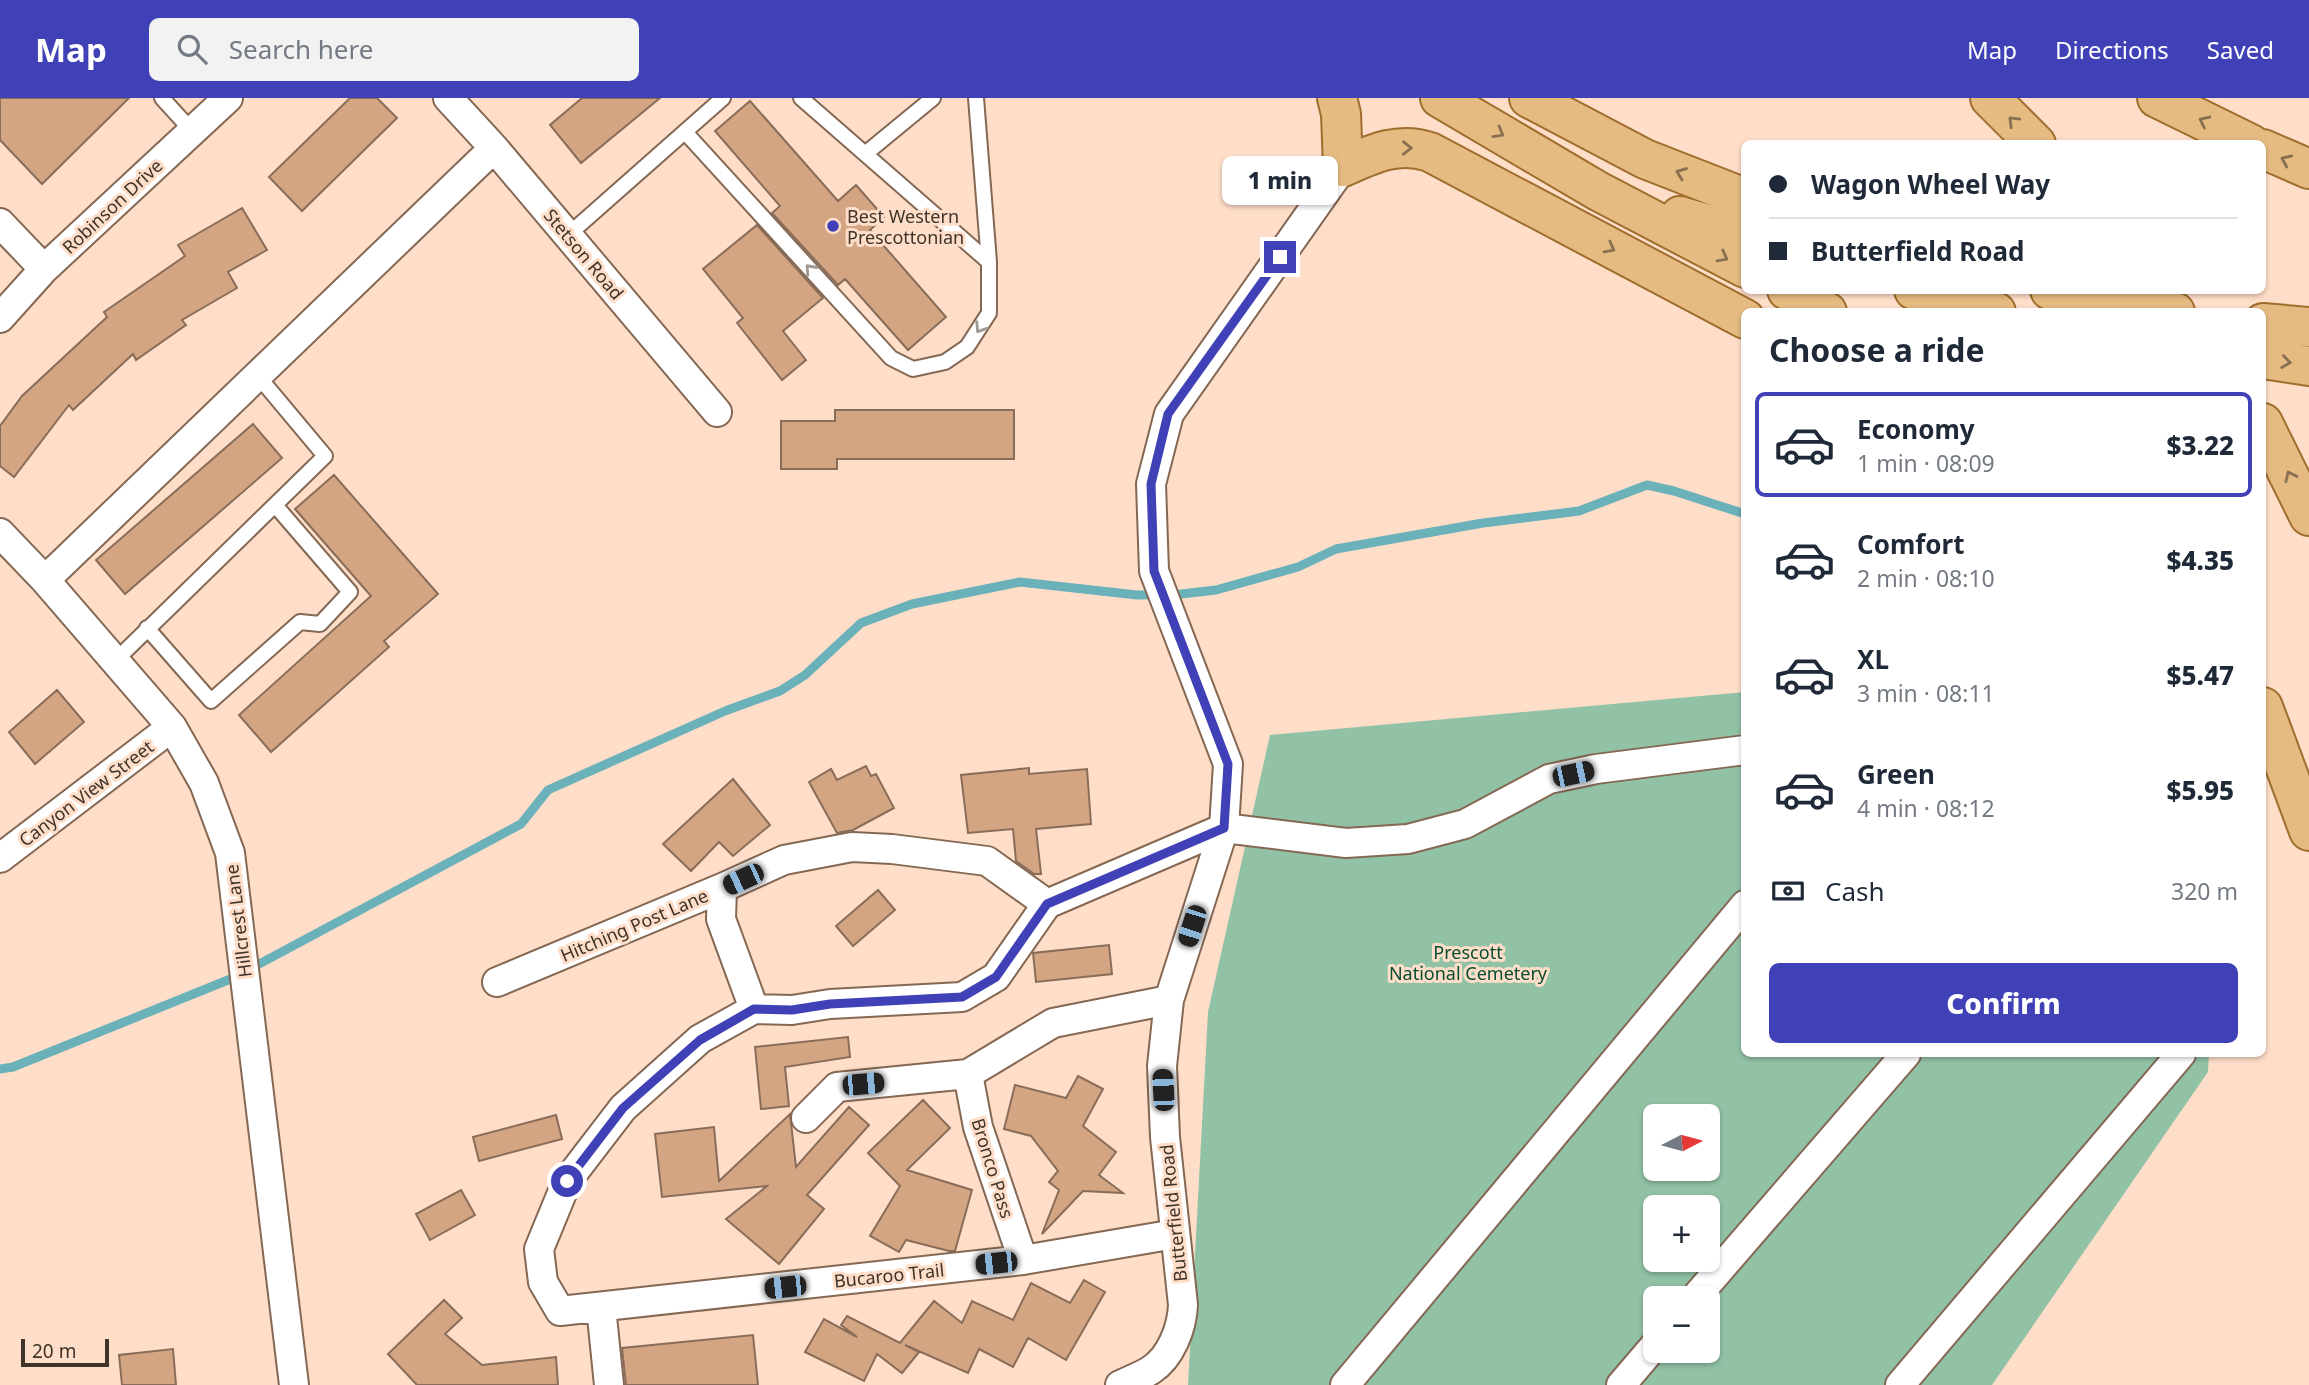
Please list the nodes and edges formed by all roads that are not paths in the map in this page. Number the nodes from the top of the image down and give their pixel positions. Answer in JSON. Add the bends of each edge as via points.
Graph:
{"nodes":[{"id":1,"x":162,"y":98,"type":"edge"},
{"id":2,"x":228,"y":98,"type":"edge"},
{"id":3,"x":448,"y":98,"type":"edge"},
{"id":4,"x":723,"y":98,"type":"edge"},
{"id":5,"x":802,"y":98,"type":"edge"},
{"id":6,"x":933,"y":98,"type":"edge"},
{"id":7,"x":976,"y":98,"type":"edge"},
{"id":8,"x":1337,"y":98,"type":"edge"},
{"id":9,"x":1440,"y":98,"type":"edge"},
{"id":10,"x":1529,"y":98,"type":"edge"},
{"id":11,"x":1990,"y":98,"type":"edge"},
{"id":12,"x":2157,"y":98,"type":"edge"},
{"id":13,"x":192,"y":131,"type":"junction"},
{"id":14,"x":685,"y":132,"type":"junction"},
{"id":15,"x":2032,"y":140,"type":"edge"},
{"id":16,"x":2243,"y":140,"type":"edge"},
{"id":17,"x":494,"y":148,"type":"junction"},
{"id":18,"x":2266,"y":150,"type":"edge"},
{"id":19,"x":865,"y":154,"type":"junction"},
{"id":20,"x":1343,"y":167,"type":"junction"},
{"id":21,"x":2309,"y":169,"type":"edge"},
{"id":22,"x":1598,"y":191,"type":"junction"},
{"id":23,"x":1741,"y":196,"type":"edge"},
{"id":24,"x":0,"y":223,"type":"edge"},
{"id":25,"x":1741,"y":234,"type":"edge"},
{"id":26,"x":568,"y":235,"type":"junction"},
{"id":27,"x":989,"y":262,"type":"junction"},
{"id":28,"x":1741,"y":266,"type":"edge"},
{"id":29,"x":44,"y":269,"type":"junction"},
{"id":30,"x":1794,"y":294,"type":"edge"},
{"id":31,"x":1929,"y":294,"type":"edge"},
{"id":32,"x":2073,"y":294,"type":"edge"},
{"id":33,"x":1820,"y":308,"type":"edge"},
{"id":34,"x":1981,"y":308,"type":"edge"},
{"id":35,"x":2152,"y":308,"type":"edge"},
{"id":36,"x":1741,"y":317,"type":"edge"},
{"id":37,"x":0,"y":318,"type":"edge"},
{"id":38,"x":2266,"y":323,"type":"edge"},
{"id":39,"x":2309,"y":327,"type":"edge"},
{"id":40,"x":2266,"y":359,"type":"edge"},
{"id":41,"x":2309,"y":366,"type":"edge"},
{"id":42,"x":258,"y":376,"type":"junction"},
{"id":43,"x":717,"y":412,"type":"dead end"},
{"id":44,"x":2267,"y":430,"type":"edge"},
{"id":45,"x":275,"y":505,"type":"junction"},
{"id":46,"x":2309,"y":516,"type":"edge"},
{"id":47,"x":0,"y":533,"type":"edge"},
{"id":48,"x":45,"y":580,"type":"junction"},
{"id":49,"x":147,"y":628,"type":"junction"},
{"id":50,"x":116,"y":661,"type":"junction"},
{"id":51,"x":2266,"y":718,"type":"edge"},
{"id":52,"x":173,"y":727,"type":"junction"},
{"id":53,"x":2271,"y":736,"type":"edge"},
{"id":54,"x":1741,"y":751,"type":"edge"},
{"id":55,"x":1224,"y":828,"type":"junction"},
{"id":56,"x":2309,"y":831,"type":"edge"},
{"id":57,"x":0,"y":858,"type":"edge"},
{"id":58,"x":722,"y":888,"type":"junction"},
{"id":59,"x":1047,"y":904,"type":"junction"},
{"id":60,"x":1741,"y":910,"type":"edge"},
{"id":61,"x":497,"y":982,"type":"dead end"},
{"id":62,"x":1169,"y":1000,"type":"junction"},
{"id":63,"x":754,"y":1009,"type":"junction"},
{"id":64,"x":1903,"y":1057,"type":"edge"},
{"id":65,"x":2178,"y":1057,"type":"edge"},
{"id":66,"x":968,"y":1074,"type":"junction"},
{"id":67,"x":806,"y":1118,"type":"dead end"},
{"id":68,"x":1175,"y":1234,"type":"junction"},
{"id":69,"x":1023,"y":1260,"type":"junction"},
{"id":70,"x":1705,"y":1286,"type":"edge"},
{"id":71,"x":601,"y":1307,"type":"junction"},
{"id":72,"x":1643,"y":1359,"type":"edge"},
{"id":73,"x":294,"y":1385,"type":"edge"},
{"id":74,"x":609,"y":1385,"type":"edge"},
{"id":75,"x":1120,"y":1385,"type":"edge"},
{"id":76,"x":1345,"y":1385,"type":"edge"},
{"id":77,"x":1620,"y":1385,"type":"edge"},
{"id":78,"x":1900,"y":1385,"type":"edge"}],
"edges":[{"from":1,"to":13,"type":"lane"},
{"from":2,"to":13,"type":"street","name":"Robinson Drive"},
{"from":3,"to":17,"type":"street","name":"Stetson Road"},
{"from":4,"to":14,"type":"lane"},
{"from":5,"to":19,"type":"lane"},
{"from":6,"to":19,"type":"lane"},
{"from":7,"to":27,"type":"lane"},
{"from":8,"to":20,"type":"main road"},
{"from":9,"to":22,"type":"main road","one_way":true},
{"from":23,"to":10,"type":"main road","one_way":true,"via":[[1645,159]]},
{"from":15,"to":11,"type":"main road","one_way":true},
{"from":16,"to":12,"type":"main road","one_way":true},
{"from":13,"to":29,"type":"street","name":"Robinson Drive"},
{"from":14,"to":26,"type":"lane"},
{"from":27,"to":14,"type":"lane","one_way":true,"via":[[989,313],[967,347],[946,362],[913,369],[891,358]]},
{"from":17,"to":26,"type":"street","name":"Stetson Road"},
{"from":17,"to":42,"type":"street"},
{"from":21,"to":18,"type":"main road","one_way":true},
{"from":19,"to":27,"type":"lane"},
{"from":20,"to":36,"type":"main road","one_way":true,"via":[[1388,149],[1430,152]]},
{"from":20,"to":55,"type":"street","name":"Butterfield Road","via":[[1168,414],[1151,484],[1154,571],[1228,764]]},
{"from":22,"to":25,"type":"main road"},
{"from":22,"to":28,"type":"main road","one_way":true},
{"from":24,"to":29,"type":"street"},
{"from":26,"to":43,"type":"street","name":"Stetson Road"},
{"from":29,"to":37,"type":"street","name":"Robinson Drive"},
{"from":30,"to":33,"type":"main road"},
{"from":31,"to":34,"type":"main road"},
{"from":32,"to":35,"type":"main road"},
{"from":38,"to":39,"type":"main road"},
{"from":40,"to":41,"type":"main road","one_way":true},
{"from":42,"to":45,"type":"lane","via":[[325,456]]},
{"from":42,"to":48,"type":"street"},
{"from":46,"to":44,"type":"main road","one_way":true},
{"from":45,"to":49,"type":"lane"},
{"from":45,"to":49,"type":"lane","via":[[350,592],[320,624],[300,622],[211,701]]},
{"from":47,"to":48,"type":"street","name":"Hillcrest Lane"},
{"from":48,"to":50,"type":"street","name":"Hillcrest Lane"},
{"from":49,"to":50,"type":"lane"},
{"from":50,"to":52,"type":"street","name":"Hillcrest Lane"},
{"from":51,"to":53,"type":"main road"},
{"from":52,"to":57,"type":"street","name":"Canyon View Street"},
{"from":52,"to":73,"type":"street","name":"Hillcrest Lane","via":[[204,783],[230,853]]},
{"from":53,"to":56,"type":"main road"},
{"from":54,"to":55,"type":"street","via":[[1549,779],[1465,824],[1408,839],[1346,843]]},
{"from":55,"to":59,"type":"street"},
{"from":55,"to":62,"type":"street","name":"Butterfield Road"},
{"from":58,"to":59,"type":"street","name":"Hitching Post Lane","via":[[784,860],[852,847],[987,861]]},
{"from":58,"to":61,"type":"street","name":"Hitching Post Lane"},
{"from":58,"to":63,"type":"street","via":[[721,919]]},
{"from":59,"to":63,"type":"street","via":[[996,977],[962,997]]},
{"from":60,"to":76,"type":"street"},
{"from":62,"to":66,"type":"street","via":[[1053,1023]]},
{"from":62,"to":68,"type":"street","name":"Butterfield Road","via":[[1162,1066]]},
{"from":63,"to":71,"type":"street","name":"Bucaroo Trail","via":[[700,1040],[623,1108],[567,1181],[539,1249],[543,1282],[561,1311]]},
{"from":64,"to":70,"type":"street"},
{"from":65,"to":78,"type":"street"},
{"from":66,"to":67,"type":"street","via":[[837,1087]]},
{"from":66,"to":69,"type":"street","name":"Bronco Pass","via":[[978,1127]]},
{"from":68,"to":69,"type":"street","name":"Bucaroo Trail"},
{"from":68,"to":75,"type":"street","name":"Butterfield Road","via":[[1183,1305],[1175,1342],[1153,1369]]},
{"from":69,"to":71,"type":"street","name":"Bucaroo Trail"},
{"from":71,"to":74,"type":"street"},
{"from":72,"to":77,"type":"street"}]}
